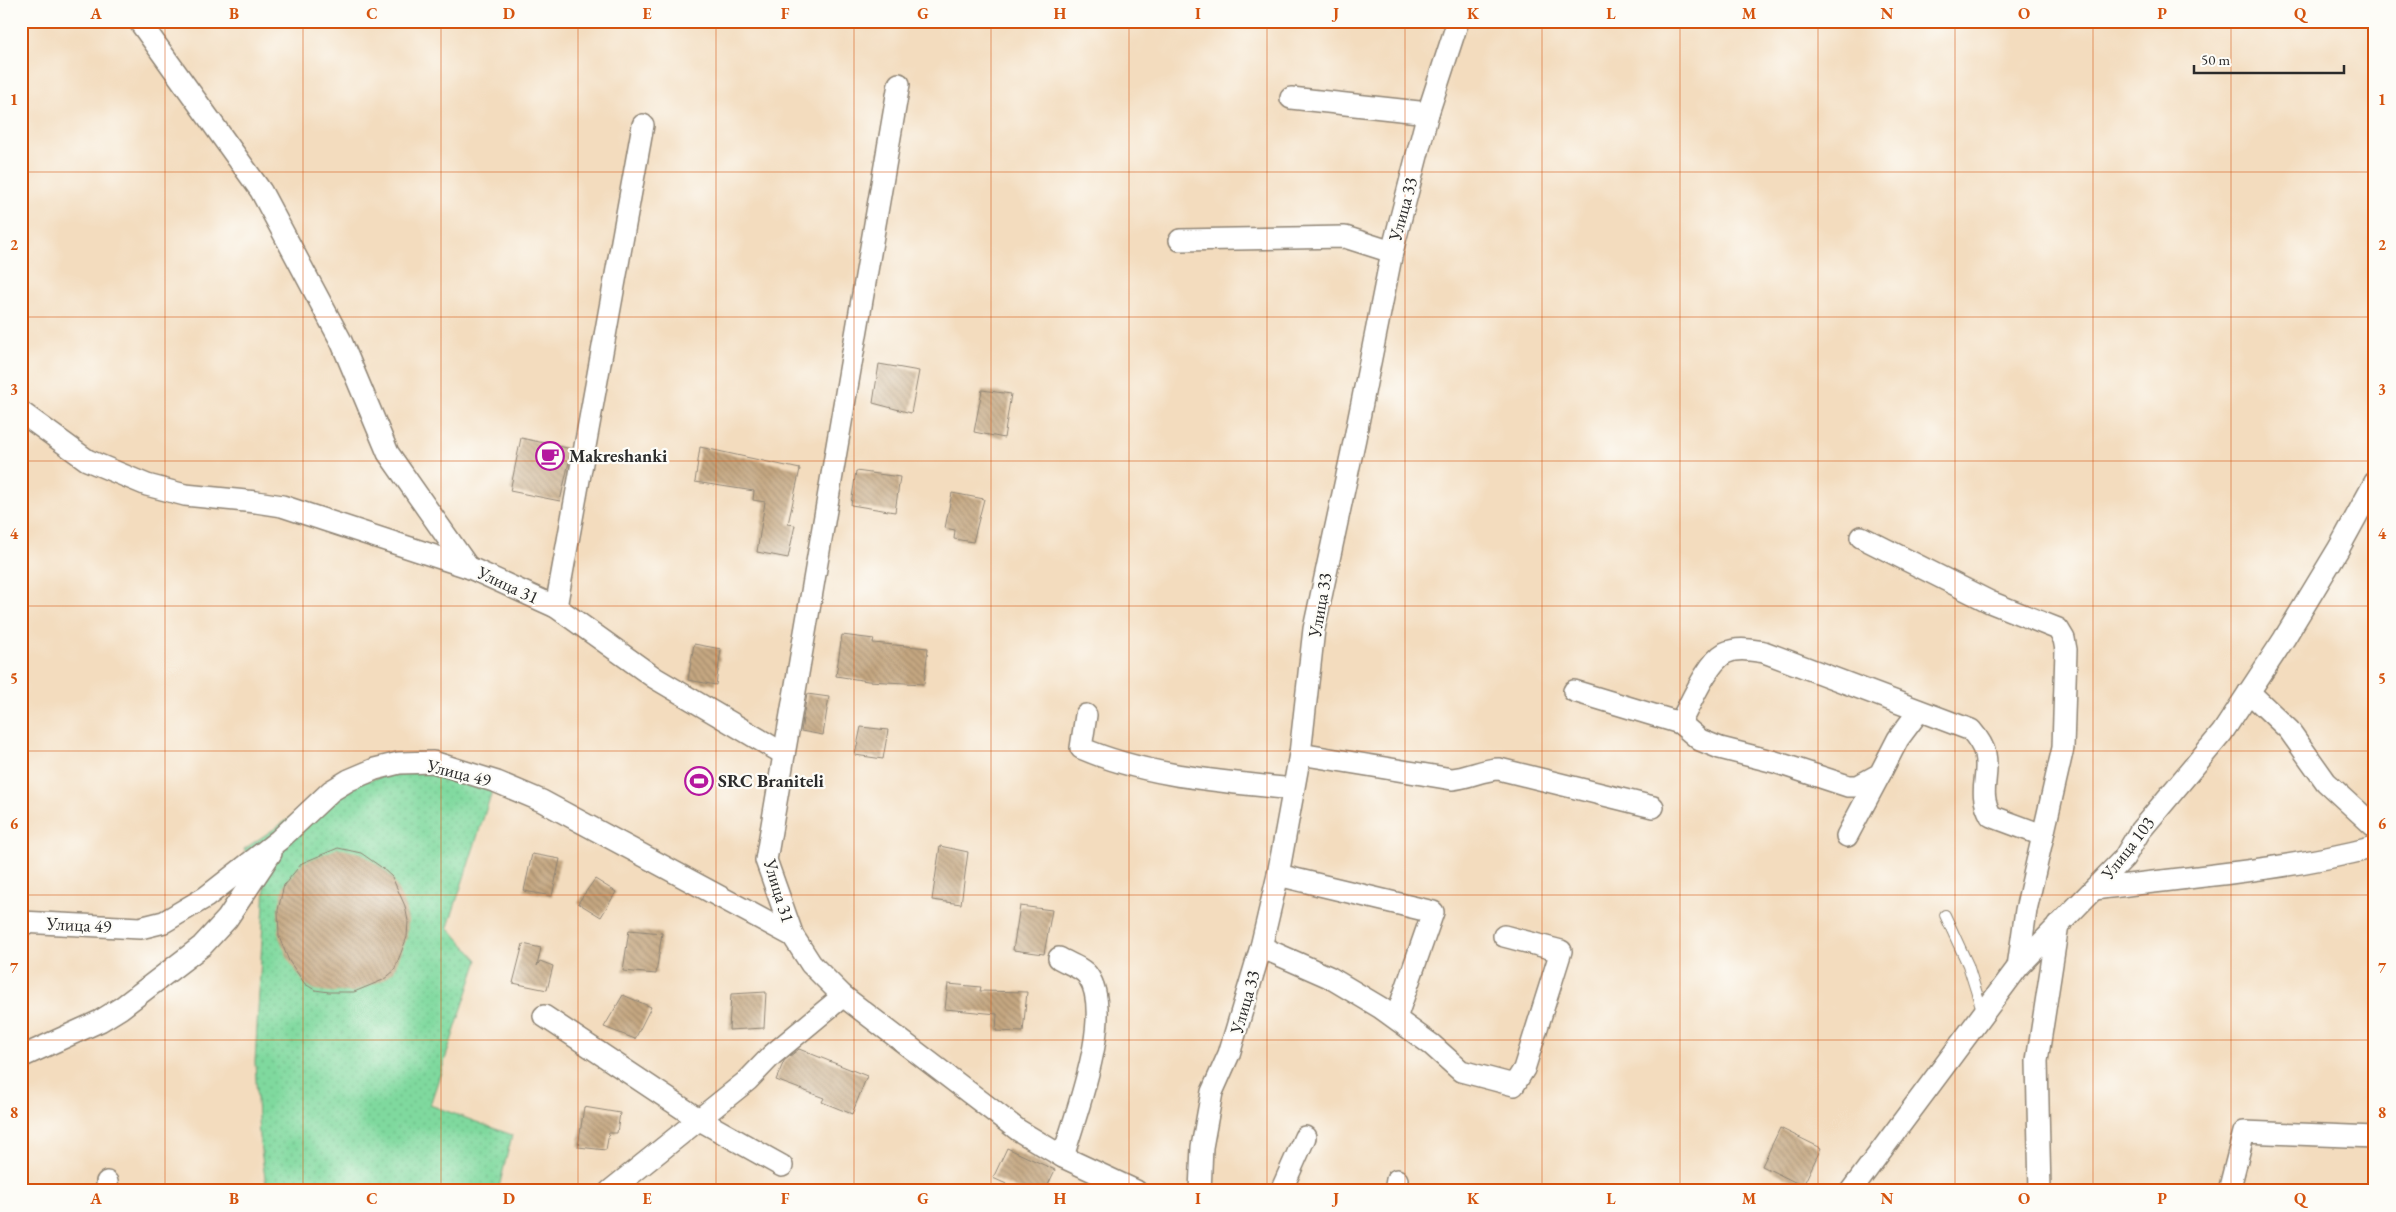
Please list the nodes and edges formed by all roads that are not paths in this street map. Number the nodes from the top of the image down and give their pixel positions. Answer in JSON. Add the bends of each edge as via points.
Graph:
{"nodes":[{"id":1,"x":139,"y":21,"type":"edge"},
{"id":2,"x":1458,"y":21,"type":"edge"},
{"id":3,"x":899,"y":84,"type":"dead end"},
{"id":4,"x":1291,"y":98,"type":"dead end"},
{"id":5,"x":1428,"y":113,"type":"junction"},
{"id":6,"x":642,"y":125,"type":"dead end"},
{"id":7,"x":1180,"y":240,"type":"dead end"},
{"id":8,"x":1392,"y":252,"type":"junction"},
{"id":9,"x":21,"y":412,"type":"edge"},
{"id":10,"x":2375,"y":482,"type":"edge"},
{"id":11,"x":1861,"y":536,"type":"dead end"},
{"id":12,"x":468,"y":567,"type":"junction"},
{"id":13,"x":556,"y":607,"type":"junction"},
{"id":14,"x":1574,"y":691,"type":"dead end"},
{"id":15,"x":2249,"y":692,"type":"junction"},
{"id":16,"x":1919,"y":711,"type":"junction"},
{"id":17,"x":1086,"y":715,"type":"dead end"},
{"id":18,"x":1680,"y":723,"type":"junction"},
{"id":19,"x":784,"y":754,"type":"junction"},
{"id":20,"x":1300,"y":754,"type":"junction"},
{"id":21,"x":1880,"y":774,"type":"junction"},
{"id":22,"x":1293,"y":789,"type":"junction"},
{"id":23,"x":1653,"y":807,"type":"dead end"},
{"id":24,"x":2375,"y":827,"type":"edge"},
{"id":25,"x":2042,"y":835,"type":"junction"},
{"id":26,"x":1848,"y":836,"type":"dead end"},
{"id":27,"x":279,"y":840,"type":"junction"},
{"id":28,"x":2375,"y":847,"type":"edge"},
{"id":29,"x":1278,"y":875,"type":"junction"},
{"id":30,"x":2094,"y":889,"type":"junction"},
{"id":31,"x":1945,"y":915,"type":"dead end"},
{"id":32,"x":21,"y":922,"type":"edge"},
{"id":33,"x":2058,"y":925,"type":"junction"},
{"id":34,"x":792,"y":936,"type":"junction"},
{"id":35,"x":1504,"y":936,"type":"dead end"},
{"id":36,"x":1261,"y":947,"type":"junction"},
{"id":37,"x":1059,"y":958,"type":"dead end"},
{"id":38,"x":2018,"y":967,"type":"junction"},
{"id":39,"x":842,"y":996,"type":"junction"},
{"id":40,"x":1983,"y":1013,"type":"junction"},
{"id":41,"x":544,"y":1016,"type":"dead end"},
{"id":42,"x":1396,"y":1018,"type":"junction"},
{"id":43,"x":21,"y":1058,"type":"edge"},
{"id":44,"x":700,"y":1120,"type":"junction"},
{"id":45,"x":1305,"y":1137,"type":"dead end"},
{"id":46,"x":2375,"y":1137,"type":"edge"},
{"id":47,"x":1063,"y":1157,"type":"junction"},
{"id":48,"x":782,"y":1166,"type":"dead end"},
{"id":49,"x":610,"y":1191,"type":"edge"},
{"id":50,"x":1136,"y":1191,"type":"edge"},
{"id":51,"x":1200,"y":1191,"type":"edge"},
{"id":52,"x":1281,"y":1191,"type":"edge"},
{"id":53,"x":1851,"y":1191,"type":"edge"},
{"id":54,"x":2040,"y":1191,"type":"edge"},
{"id":55,"x":2229,"y":1191,"type":"edge"}],
"edges":[{"from":1,"to":12,"type":"street","via":[[261,191],[341,341],[388,453]]},
{"from":2,"to":5,"type":"street","name":"Улица 33"},
{"from":3,"to":19,"type":"street"},
{"from":4,"to":5,"type":"street"},
{"from":5,"to":8,"type":"street","name":"Улица 33"},
{"from":6,"to":13,"type":"street"},
{"from":7,"to":8,"type":"street","via":[[1345,237]]},
{"from":8,"to":20,"type":"street","name":"Улица 33","via":[[1314,629]]},
{"from":9,"to":12,"type":"street","name":"Улица 31","via":[[87,460],[147,485],[185,495],[282,506]]},
{"from":10,"to":15,"type":"street","name":"Улица 103","via":[[2334,556]]},
{"from":11,"to":25,"type":"street","via":[[1990,602],[2058,629],[2066,650],[2063,748]]},
{"from":12,"to":13,"type":"street","name":"Улица 31"},
{"from":13,"to":19,"type":"street","name":"Улица 31","via":[[655,678]]},
{"from":14,"to":18,"type":"street"},
{"from":15,"to":24,"type":"street","via":[[2289,730],[2326,782]]},
{"from":15,"to":30,"type":"street","name":"Улица 103","via":[[2222,732],[2140,831],[2124,858]]},
{"from":16,"to":18,"type":"street","via":[[1764,652],[1744,649],[1725,654],[1712,665]]},
{"from":16,"to":21,"type":"street","via":[[1898,739]]},
{"from":16,"to":25,"type":"street","via":[[1971,730],[1985,754],[1984,803],[1991,816]]},
{"from":17,"to":22,"type":"street","via":[[1081,748],[1108,760],[1169,775]]},
{"from":18,"to":21,"type":"street","via":[[1700,740],[1720,748],[1848,786],[1858,786]]},
{"from":19,"to":34,"type":"street","name":"Улица 31","via":[[766,860]]},
{"from":20,"to":22,"type":"street","name":"Улица 33"},
{"from":20,"to":23,"type":"street","via":[[1452,779],[1499,769]]},
{"from":21,"to":26,"type":"street"},
{"from":22,"to":29,"type":"street","name":"Улица 33"},
{"from":25,"to":38,"type":"street"},
{"from":27,"to":32,"type":"street","name":"Улица 49","via":[[206,897],[164,922],[140,928]]},
{"from":27,"to":34,"type":"street","name":"Улица 49","via":[[308,810],[349,780],[399,763],[433,762],[497,782],[542,801]]},
{"from":27,"to":43,"type":"street","via":[[227,919],[202,946],[100,1021]]},
{"from":28,"to":30,"type":"street","via":[[2240,874]]},
{"from":29,"to":36,"type":"street","name":"Улица 33"},
{"from":29,"to":42,"type":"street","via":[[1433,912]]},
{"from":30,"to":33,"type":"street","name":"Улица 103"},
{"from":31,"to":40,"type":"lane","via":[[1968,964]]},
{"from":33,"to":38,"type":"street","name":"Улица 103"},
{"from":33,"to":54,"type":"street","via":[[2037,1061]]},
{"from":34,"to":39,"type":"street","name":"Улица 31","via":[[811,964]]},
{"from":35,"to":42,"type":"street","via":[[1560,951],[1524,1069],[1514,1085],[1461,1071]]},
{"from":36,"to":42,"type":"street","via":[[1329,977]]},
{"from":36,"to":51,"type":"street","name":"Улица 33","via":[[1229,1054],[1212,1092],[1202,1147]]},
{"from":37,"to":47,"type":"street","via":[[1088,975],[1098,999],[1093,1054]]},
{"from":38,"to":40,"type":"street","name":"Улица 103"},
{"from":39,"to":44,"type":"street"},
{"from":39,"to":47,"type":"street","name":"Улица 31","via":[[1018,1130]]},
{"from":40,"to":53,"type":"street","name":"Улица 103"},
{"from":41,"to":44,"type":"street"},
{"from":44,"to":48,"type":"street"},
{"from":44,"to":49,"type":"street"},
{"from":45,"to":52,"type":"street"},
{"from":46,"to":55,"type":"street","via":[[2244,1132]]},
{"from":47,"to":50,"type":"street","name":"Улица 31"}]}
